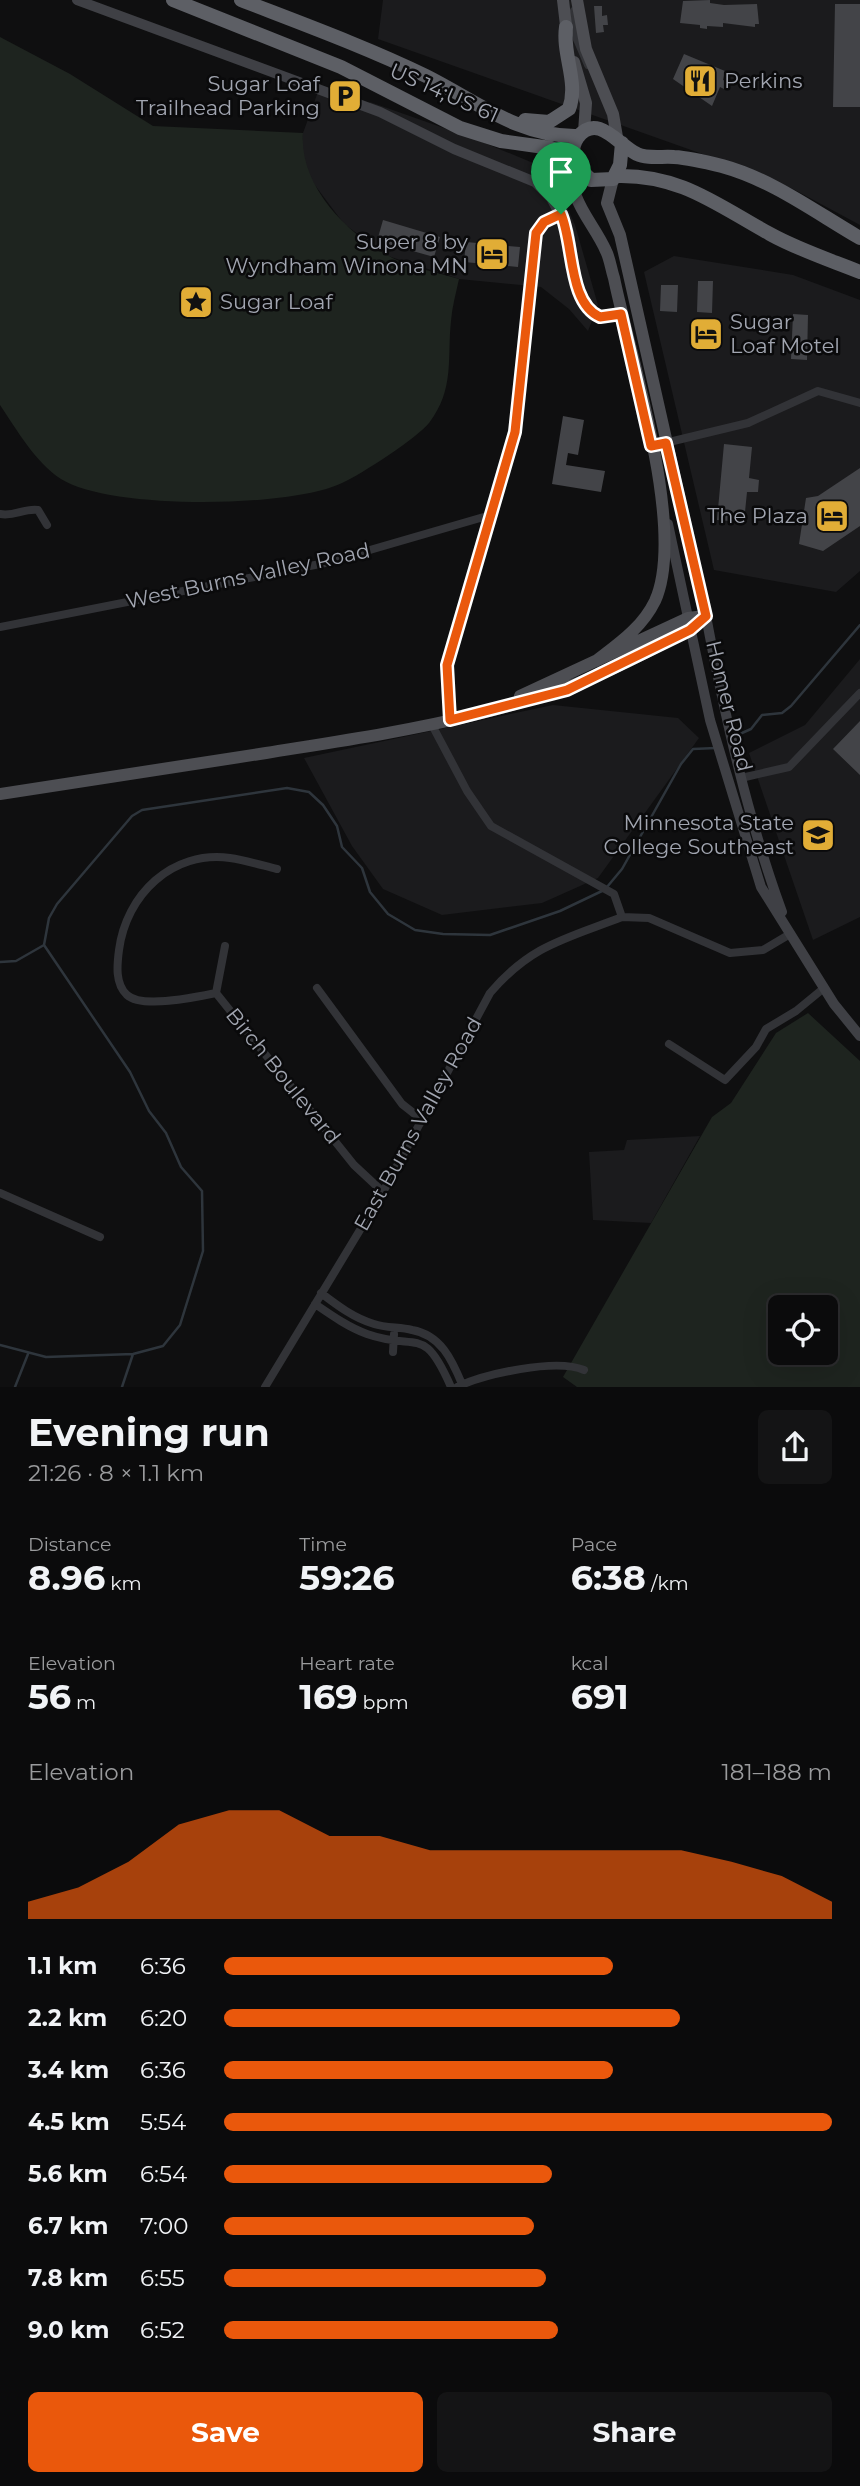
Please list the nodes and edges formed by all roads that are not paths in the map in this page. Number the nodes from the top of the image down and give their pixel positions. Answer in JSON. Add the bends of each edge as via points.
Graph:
{"nodes":[{"id":1,"x":77,"y":0,"type":"edge"},
{"id":2,"x":173,"y":0,"type":"edge"},
{"id":3,"x":242,"y":0,"type":"edge"},
{"id":4,"x":563,"y":0,"type":"edge"},
{"id":5,"x":575,"y":0,"type":"edge"},
{"id":6,"x":566,"y":27,"type":"junction"},
{"id":7,"x":484,"y":109,"type":"junction"},
{"id":8,"x":582,"y":134,"type":"junction"},
{"id":9,"x":620,"y":140,"type":"junction"},
{"id":10,"x":573,"y":161,"type":"junction"},
{"id":11,"x":615,"y":177,"type":"junction"},
{"id":12,"x":561,"y":214,"type":"junction"},
{"id":13,"x":860,"y":238,"type":"edge"},
{"id":14,"x":860,"y":272,"type":"edge"},
{"id":15,"x":621,"y":314,"type":"junction"},
{"id":16,"x":860,"y":403,"type":"edge"},
{"id":17,"x":666,"y":443,"type":"junction"},
{"id":18,"x":651,"y":446,"type":"junction"},
{"id":19,"x":664,"y":504,"type":"junction"},
{"id":20,"x":0,"y":514,"type":"edge"},
{"id":21,"x":494,"y":514,"type":"junction"},
{"id":22,"x":47,"y":525,"type":"dead end"},
{"id":23,"x":706,"y":616,"type":"junction"},
{"id":24,"x":689,"y":624,"type":"junction"},
{"id":25,"x":0,"y":627,"type":"edge"},
{"id":26,"x":596,"y":662,"type":"junction"},
{"id":27,"x":860,"y":692,"type":"edge"},
{"id":28,"x":485,"y":713,"type":"junction"},
{"id":29,"x":450,"y":720,"type":"junction"},
{"id":30,"x":432,"y":725,"type":"junction"},
{"id":31,"x":741,"y":778,"type":"junction"},
{"id":32,"x":0,"y":794,"type":"edge"},
{"id":33,"x":277,"y":869,"type":"dead end"},
{"id":34,"x":622,"y":917,"type":"junction"},
{"id":35,"x":790,"y":934,"type":"junction"},
{"id":36,"x":225,"y":946,"type":"dead end"},
{"id":37,"x":317,"y":988,"type":"dead end"},
{"id":38,"x":824,"y":988,"type":"junction"},
{"id":39,"x":216,"y":993,"type":"junction"},
{"id":40,"x":860,"y":1036,"type":"edge"},
{"id":41,"x":670,"y":1044,"type":"dead end"},
{"id":42,"x":421,"y":1119,"type":"junction"},
{"id":43,"x":383,"y":1192,"type":"junction"},
{"id":44,"x":0,"y":1193,"type":"edge"},
{"id":45,"x":100,"y":1237,"type":"dead end"},
{"id":46,"x":321,"y":1293,"type":"junction"},
{"id":47,"x":315,"y":1304,"type":"junction"},
{"id":48,"x":394,"y":1328,"type":"junction"},
{"id":49,"x":394,"y":1338,"type":"junction"},
{"id":50,"x":393,"y":1352,"type":"dead end"},
{"id":51,"x":584,"y":1370,"type":"dead end"},
{"id":52,"x":460,"y":1386,"type":"edge"},
{"id":53,"x":265,"y":1387,"type":"edge"},
{"id":54,"x":451,"y":1387,"type":"edge"}],
"edges":[{"from":1,"to":12,"type":"street","via":[[398,119],[470,156],[535,182]]},
{"from":2,"to":10,"type":"highway","name":"US 14;US 61","via":[[341,67],[460,128],[501,141],[551,148]]},
{"from":3,"to":7,"type":"highway","name":"US 14;US 61","via":[[426,76]]},
{"from":4,"to":6,"type":"main road"},
{"from":5,"to":9,"type":"main road","via":[[593,70]]},
{"from":6,"to":7,"type":"highway","via":[[573,90],[566,112],[542,122]]},
{"from":6,"to":8,"type":"main road","via":[[586,103]]},
{"from":7,"to":8,"type":"highway","name":"US 14;US 61","via":[[526,128]]},
{"from":8,"to":9,"type":"highway","name":"US 14;US 61","via":[[602,129]]},
{"from":8,"to":10,"type":"highway","via":[[573,147]]},
{"from":9,"to":11,"type":"highway"},
{"from":9,"to":13,"type":"highway","name":"US 14;US 61","via":[[642,156],[699,161],[757,178]]},
{"from":10,"to":11,"type":"highway","name":"US 14;US 61","via":[[591,180]]},
{"from":10,"to":15,"type":"main road","name":"Homer Road","via":[[577,202],[606,251]]},
{"from":11,"to":14,"type":"highway","name":"US 14;US 61","via":[[644,175],[677,183],[800,249]]},
{"from":11,"to":17,"type":"main road","name":"Homer Road","via":[[607,203],[620,235]]},
{"from":12,"to":15,"type":"street","via":[[584,306],[600,317]]},
{"from":12,"to":21,"type":"street","via":[[544,222],[536,233],[515,432]]},
{"from":15,"to":18,"type":"main road","name":"Homer Road"},
{"from":16,"to":17,"type":"street","via":[[818,390],[748,423]]},
{"from":17,"to":18,"type":"street"},
{"from":17,"to":23,"type":"main road","name":"Homer Road"},
{"from":18,"to":19,"type":"main road","name":"Homer Road"},
{"from":19,"to":24,"type":"street","name":"Homer Road"},
{"from":19,"to":26,"type":"main road","via":[[663,575],[654,602],[636,629]]},
{"from":20,"to":22,"type":"street","via":[[38,510]]},
{"from":21,"to":25,"type":"street","name":"West Burns Valley Road","via":[[326,563]]},
{"from":21,"to":29,"type":"street","via":[[447,665]]},
{"from":23,"to":24,"type":"main road"},
{"from":23,"to":31,"type":"street","name":"Homer Road"},
{"from":24,"to":26,"type":"main road"},
{"from":24,"to":28,"type":"main road","via":[[567,690]]},
{"from":24,"to":35,"type":"street","name":"Homer Road","via":[[710,720],[761,887]]},
{"from":26,"to":28,"type":"main road"},
{"from":27,"to":31,"type":"street","via":[[789,767]]},
{"from":28,"to":29,"type":"main road"},
{"from":29,"to":30,"type":"main road"},
{"from":30,"to":32,"type":"main road"},
{"from":30,"to":34,"type":"street","via":[[491,826],[614,894]]},
{"from":31,"to":35,"type":"street","name":"Homer Road","via":[[758,844]]},
{"from":33,"to":39,"type":"street","via":[[228,857],[200,859],[154,878],[135,902],[122,929],[117,964],[119,984],[128,997],[164,1000]]},
{"from":34,"to":35,"type":"street","via":[[649,918],[730,953],[763,950]]},
{"from":34,"to":42,"type":"street","name":"East Burns Valley Road","via":[[538,950],[512,967],[490,993]]},
{"from":35,"to":38,"type":"street","name":"Homer Road"},
{"from":36,"to":39,"type":"street","name":"Birch Boulevard"},
{"from":37,"to":42,"type":"street","via":[[401,1104]]},
{"from":38,"to":40,"type":"street","name":"Homer Road"},
{"from":38,"to":41,"type":"street","via":[[766,1029],[725,1080]]},
{"from":39,"to":43,"type":"street","name":"Birch Boulevard","via":[[354,1165]]},
{"from":42,"to":43,"type":"street","name":"East Burns Valley Road"},
{"from":43,"to":46,"type":"street","name":"East Burns Valley Road"},
{"from":44,"to":45,"type":"street"},
{"from":46,"to":47,"type":"street","name":"East Burns Valley Road"},
{"from":46,"to":48,"type":"street","via":[[355,1316]]},
{"from":47,"to":49,"type":"street","via":[[367,1334]]},
{"from":47,"to":53,"type":"street","name":"East Burns Valley Road"},
{"from":48,"to":49,"type":"street"},
{"from":48,"to":52,"type":"street","via":[[431,1337],[447,1352]]},
{"from":49,"to":50,"type":"street"},
{"from":49,"to":54,"type":"street","via":[[417,1342],[434,1354]]},
{"from":51,"to":52,"type":"street","via":[[549,1366]]}]}
